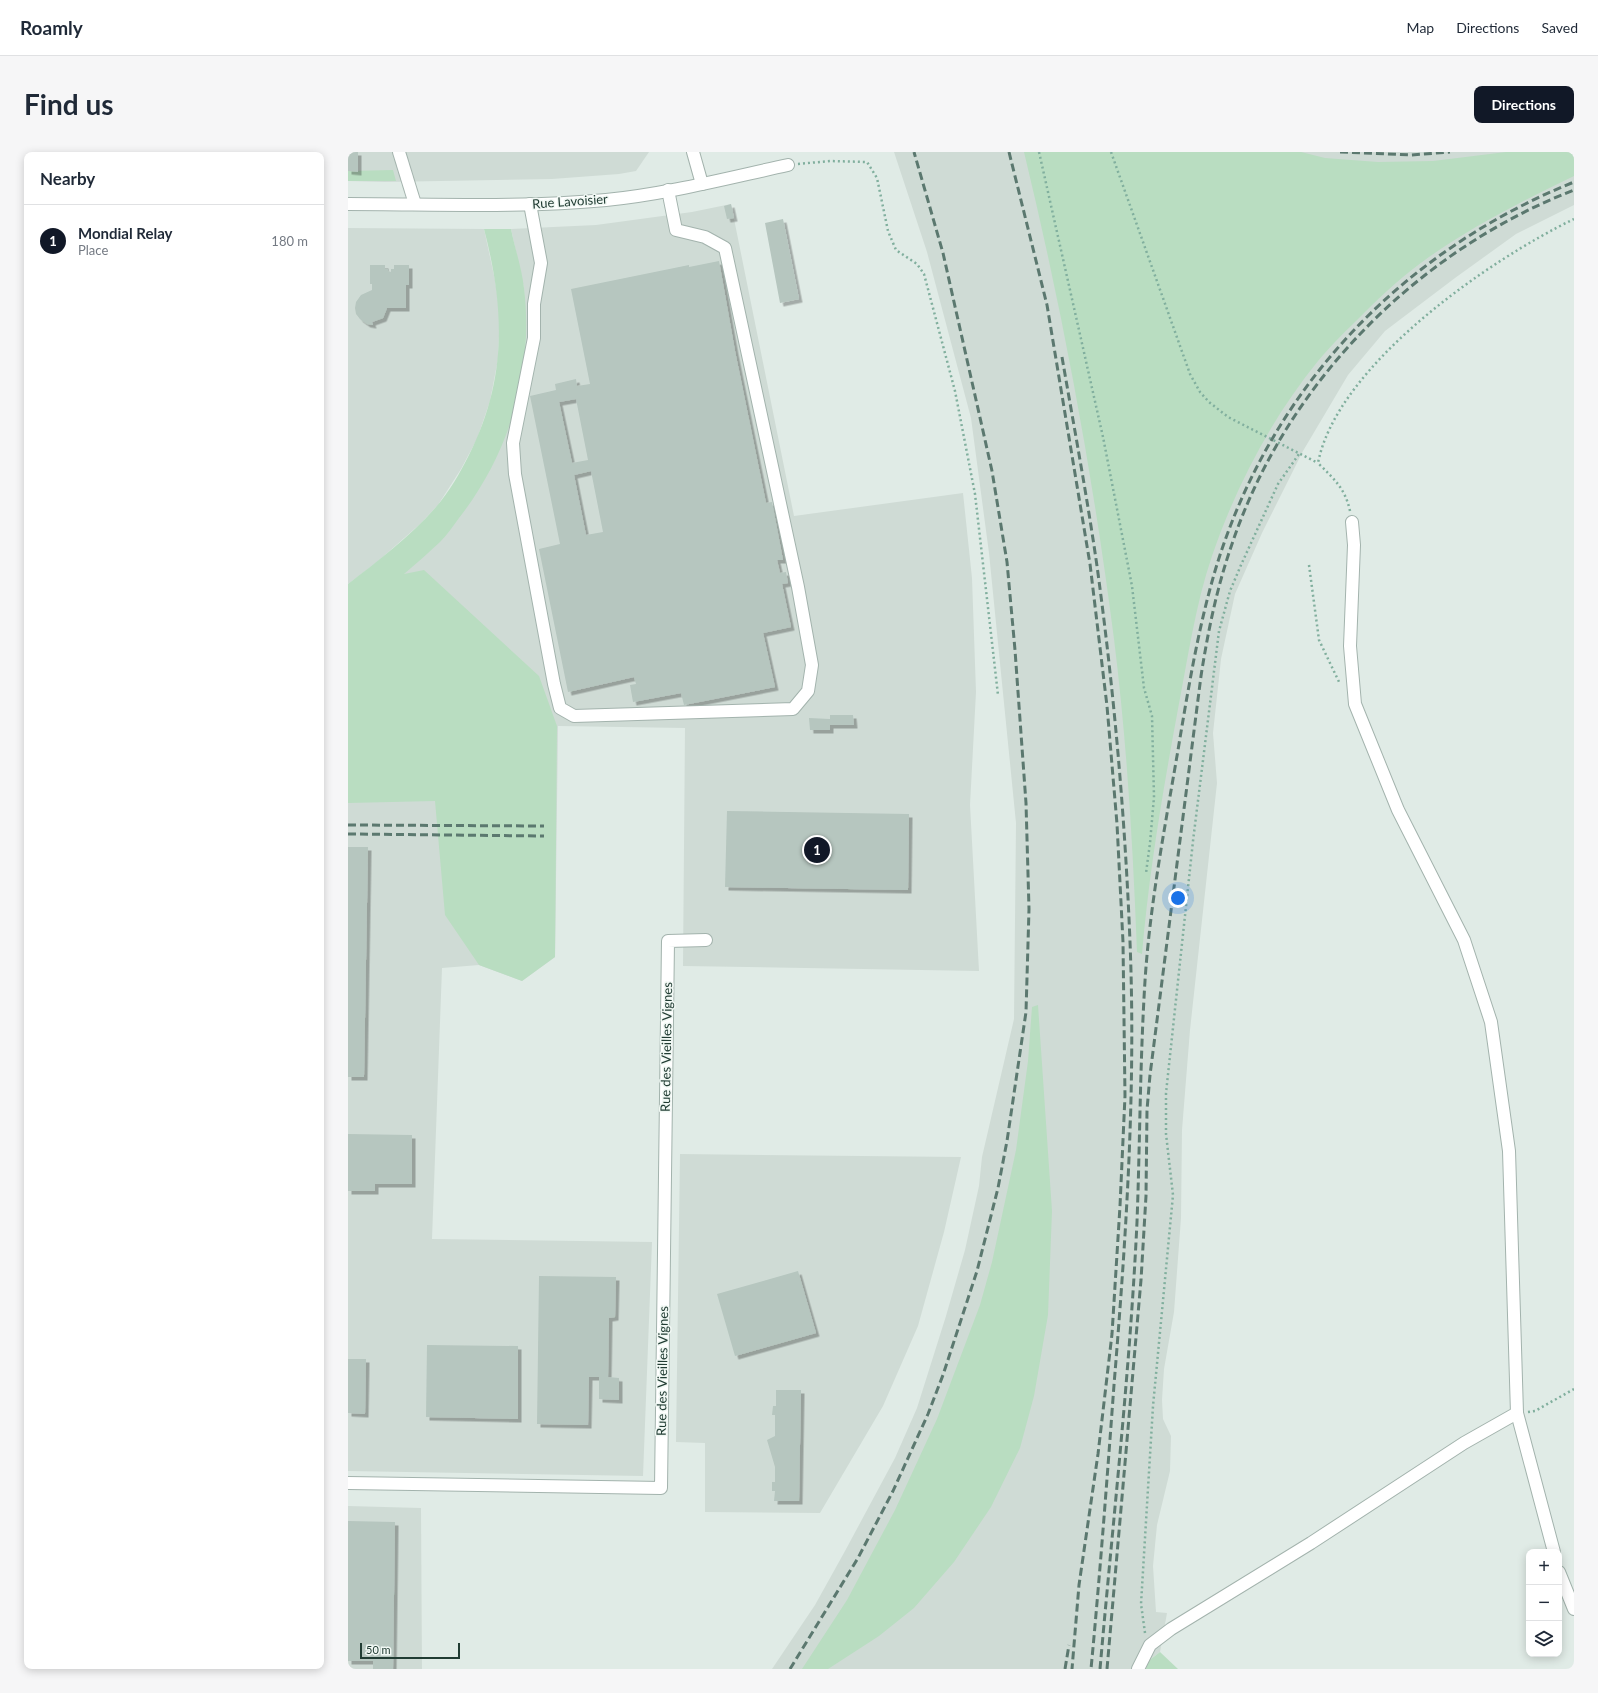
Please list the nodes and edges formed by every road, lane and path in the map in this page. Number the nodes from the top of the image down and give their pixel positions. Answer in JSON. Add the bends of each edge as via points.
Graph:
{"nodes":[{"id":1,"x":399,"y":152,"type":"edge"},
{"id":2,"x":693,"y":152,"type":"edge"},
{"id":3,"x":1039,"y":152,"type":"edge"},
{"id":4,"x":1111,"y":152,"type":"edge"},
{"id":5,"x":788,"y":165,"type":"joint"},
{"id":6,"x":702,"y":184,"type":"junction"},
{"id":7,"x":668,"y":190,"type":"junction"},
{"id":8,"x":348,"y":204,"type":"edge"},
{"id":9,"x":415,"y":204,"type":"junction"},
{"id":10,"x":530,"y":204,"type":"junction"},
{"id":11,"x":1574,"y":219,"type":"edge"},
{"id":12,"x":1299,"y":454,"type":"junction"},
{"id":13,"x":1318,"y":463,"type":"junction"},
{"id":14,"x":1352,"y":522,"type":"joint"},
{"id":15,"x":1309,"y":565,"type":"dead end"},
{"id":16,"x":1343,"y":688,"type":"dead end"},
{"id":17,"x":998,"y":695,"type":"dead end"},
{"id":18,"x":1146,"y":873,"type":"dead end"},
{"id":19,"x":706,"y":940,"type":"dead end"},
{"id":20,"x":1574,"y":1389,"type":"edge"},
{"id":21,"x":1517,"y":1413,"type":"junction"},
{"id":22,"x":348,"y":1483,"type":"edge"},
{"id":23,"x":1553,"y":1549,"type":"edge"},
{"id":24,"x":1562,"y":1579,"type":"edge"},
{"id":25,"x":1574,"y":1609,"type":"edge"},
{"id":26,"x":1150,"y":1645,"type":"junction"},
{"id":27,"x":1138,"y":1669,"type":"edge"}],
"edges":[{"from":1,"to":9,"type":"street"},
{"from":2,"to":6,"type":"street"},
{"from":3,"to":18,"type":"path","via":[[1103,437],[1132,586],[1144,688],[1152,716],[1154,797]]},
{"from":4,"to":12,"type":"path","via":[[1190,374],[1200,392],[1228,417]]},
{"from":5,"to":6,"type":"street","name":"Rue Lavoisier"},
{"from":5,"to":17,"type":"path","via":[[830,161],[867,162],[877,178],[888,231],[896,250],[917,264],[924,274],[950,371],[975,494]]},
{"from":6,"to":7,"type":"street","name":"Rue Lavoisier"},
{"from":7,"to":10,"type":"street","name":"Rue Lavoisier","via":[[608,200]]},
{"from":7,"to":10,"type":"street","via":[[676,230],[705,238],[725,248],[798,587],[812,665],[808,691],[793,709],[574,716],[560,708],[515,474],[513,443],[534,338],[534,304],[541,262]]},
{"from":8,"to":9,"type":"street","name":"Rue Lavoisier"},
{"from":9,"to":10,"type":"street","name":"Rue Lavoisier"},
{"from":11,"to":13,"type":"path","via":[[1492,268],[1444,301],[1400,338],[1370,369],[1344,404],[1328,433]]},
{"from":12,"to":13,"type":"path"},
{"from":12,"to":26,"type":"path","via":[[1278,484],[1241,565],[1230,591],[1219,631],[1166,1093],[1166,1134],[1173,1195],[1153,1406],[1142,1596],[1143,1626]]},
{"from":13,"to":14,"type":"path","via":[[1336,480],[1347,497]]},
{"from":14,"to":21,"type":"street","via":[[1354,545],[1350,646],[1355,704],[1398,810],[1464,940],[1491,1022],[1510,1151]]},
{"from":15,"to":16,"type":"path","via":[[1319,640]]},
{"from":19,"to":22,"type":"street","name":"Rue des Vieilles Vignes","via":[[668,940],[661,1488]]},
{"from":20,"to":21,"type":"path","via":[[1535,1411]]},
{"from":21,"to":23,"type":"street"},
{"from":21,"to":26,"type":"street","via":[[1464,1443],[1171,1629]]},
{"from":24,"to":25,"type":"street"},
{"from":26,"to":27,"type":"street"}]}
